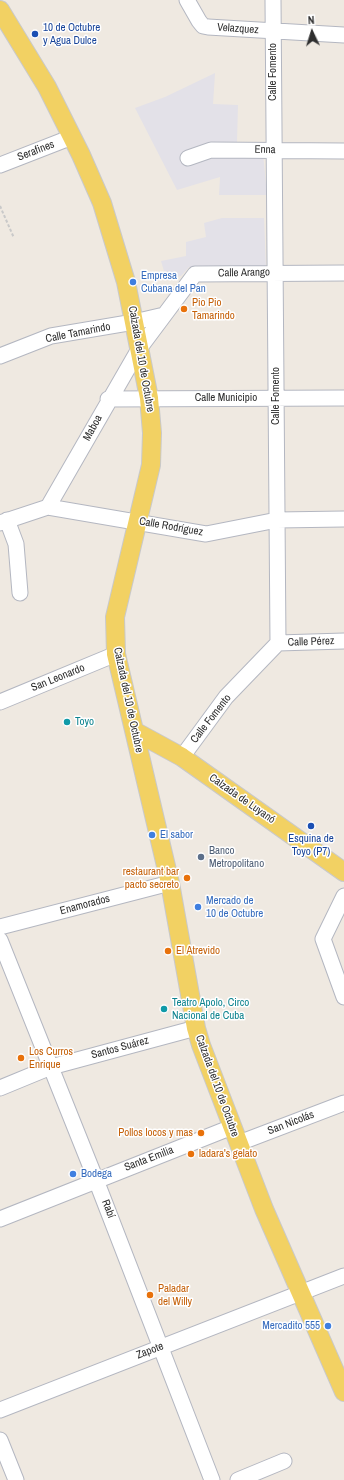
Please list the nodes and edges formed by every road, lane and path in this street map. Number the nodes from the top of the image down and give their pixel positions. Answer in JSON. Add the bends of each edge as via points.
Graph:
{"nodes":[{"id":1,"x":187,"y":0,"type":"edge"},
{"id":2,"x":273,"y":0,"type":"edge"},
{"id":3,"x":0,"y":10,"type":"edge"},
{"id":4,"x":273,"y":31,"type":"junction"},
{"id":5,"x":344,"y":35,"type":"edge"},
{"id":6,"x":72,"y":137,"type":"junction"},
{"id":7,"x":274,"y":150,"type":"junction"},
{"id":8,"x":344,"y":151,"type":"edge"},
{"id":9,"x":188,"y":158,"type":"dead end"},
{"id":10,"x":0,"y":165,"type":"edge"},
{"id":11,"x":0,"y":206,"type":"edge"},
{"id":12,"x":14,"y":238,"type":"dead end"},
{"id":13,"x":275,"y":272,"type":"junction"},
{"id":14,"x":344,"y":273,"type":"edge"},
{"id":15,"x":164,"y":314,"type":"junction"},
{"id":16,"x":134,"y":322,"type":"junction"},
{"id":17,"x":139,"y":349,"type":"junction"},
{"id":18,"x":0,"y":356,"type":"edge"},
{"id":19,"x":149,"y":398,"type":"junction"},
{"id":20,"x":344,"y":398,"type":"edge"},
{"id":21,"x":108,"y":399,"type":"junction"},
{"id":22,"x":276,"y":399,"type":"junction"},
{"id":23,"x":48,"y":507,"type":"junction"},
{"id":24,"x":344,"y":519,"type":"edge"},
{"id":25,"x":277,"y":520,"type":"junction"},
{"id":26,"x":4,"y":522,"type":"edge"},
{"id":27,"x":139,"y":522,"type":"junction"},
{"id":28,"x":20,"y":593,"type":"dead end"},
{"id":29,"x":344,"y":641,"type":"edge"},
{"id":30,"x":278,"y":643,"type":"junction"},
{"id":31,"x":116,"y":654,"type":"junction"},
{"id":32,"x":0,"y":702,"type":"edge"},
{"id":33,"x":136,"y":732,"type":"junction"},
{"id":34,"x":182,"y":757,"type":"junction"},
{"id":35,"x":344,"y":872,"type":"edge"},
{"id":36,"x":170,"y":883,"type":"junction"},
{"id":37,"x":344,"y":896,"type":"edge"},
{"id":38,"x":0,"y":927,"type":"edge"},
{"id":39,"x":0,"y":940,"type":"edge"},
{"id":40,"x":344,"y":997,"type":"edge"},
{"id":41,"x":196,"y":1028,"type":"junction"},
{"id":42,"x":51,"y":1067,"type":"junction"},
{"id":43,"x":0,"y":1088,"type":"edge"},
{"id":44,"x":344,"y":1103,"type":"edge"},
{"id":45,"x":235,"y":1135,"type":"junction"},
{"id":46,"x":96,"y":1180,"type":"junction"},
{"id":47,"x":0,"y":1219,"type":"edge"},
{"id":48,"x":344,"y":1276,"type":"edge"},
{"id":49,"x":301,"y":1292,"type":"junction"},
{"id":50,"x":161,"y":1347,"type":"junction"},
{"id":51,"x":344,"y":1392,"type":"edge"},
{"id":52,"x":0,"y":1410,"type":"edge"},
{"id":53,"x":0,"y":1440,"type":"edge"},
{"id":54,"x":284,"y":1462,"type":"dead end"},
{"id":55,"x":16,"y":1480,"type":"edge"},
{"id":56,"x":212,"y":1480,"type":"edge"},
{"id":57,"x":238,"y":1480,"type":"edge"}],
"edges":[{"from":1,"to":4,"type":"street","name":"Velazquez","via":[[203,26]]},
{"from":2,"to":4,"type":"street","name":"Calle Fomento"},
{"from":3,"to":6,"type":"main road","name":"Calzada del 10 de Octubre","via":[[47,87]]},
{"from":4,"to":5,"type":"street","name":"Velazquez"},
{"from":4,"to":7,"type":"street","name":"Calle Fomento"},
{"from":6,"to":10,"type":"street","name":"Serafines"},
{"from":6,"to":16,"type":"main road","name":"Calzada del 10 de Octubre","via":[[99,197],[115,241]]},
{"from":7,"to":8,"type":"street","name":"Enna"},
{"from":7,"to":9,"type":"street","name":"Enna","via":[[211,150]]},
{"from":7,"to":13,"type":"street","name":"Calle Fomento"},
{"from":11,"to":12,"type":"path"},
{"from":13,"to":14,"type":"street","name":"Calle Arango"},
{"from":13,"to":15,"type":"street","name":"Calle Arango","via":[[195,274]]},
{"from":13,"to":22,"type":"street","name":"Calle Fomento"},
{"from":15,"to":16,"type":"street"},
{"from":15,"to":17,"type":"street","name":"Calle Arango"},
{"from":16,"to":17,"type":"main road","name":"Calzada del 10 de Octubre"},
{"from":16,"to":18,"type":"street","name":"Calle Tamarindo","via":[[51,336]]},
{"from":17,"to":19,"type":"main road","name":"Calzada del 10 de Octubre"},
{"from":17,"to":21,"type":"street","name":"Maboa"},
{"from":19,"to":21,"type":"street","name":"Calle Municipio"},
{"from":19,"to":22,"type":"street","name":"Calle Municipio"},
{"from":19,"to":27,"type":"main road","name":"Calzada del 10 de Octubre","via":[[151,465]]},
{"from":20,"to":22,"type":"street","name":"Calle Municipio"},
{"from":21,"to":23,"type":"street","name":"Maboa"},
{"from":22,"to":25,"type":"street","name":"Calle Fomento"},
{"from":23,"to":26,"type":"street","name":"Calle Rodríguez"},
{"from":23,"to":27,"type":"street","name":"Calle Rodríguez"},
{"from":24,"to":25,"type":"street","name":"Calle Rodríguez"},
{"from":25,"to":27,"type":"street","name":"Calle Rodríguez","via":[[208,534]]},
{"from":25,"to":30,"type":"street","name":"Calle Fomento"},
{"from":26,"to":28,"type":"street","via":[[16,544]]},
{"from":27,"to":31,"type":"main road","name":"Calzada del 10 de Octubre","via":[[115,617]]},
{"from":29,"to":30,"type":"street","name":"Calle Pérez"},
{"from":30,"to":34,"type":"street","name":"Calle Fomento","via":[[226,697]]},
{"from":31,"to":32,"type":"street","name":"San Leonardo"},
{"from":31,"to":33,"type":"main road","name":"Calzada del 10 de Octubre"},
{"from":33,"to":34,"type":"main road","name":"Calzada de Luyanó"},
{"from":33,"to":36,"type":"main road","name":"Calzada del 10 de Octubre"},
{"from":34,"to":35,"type":"main road","name":"Calzada de Luyanó"},
{"from":36,"to":38,"type":"street","name":"Enamorados"},
{"from":36,"to":41,"type":"main road","name":"Calzada del 10 de Octubre"},
{"from":37,"to":40,"type":"street","via":[[323,939]]},
{"from":39,"to":42,"type":"street","name":"Rabí"},
{"from":41,"to":42,"type":"street","name":"Santos Suárez"},
{"from":41,"to":45,"type":"main road","name":"Calzada del 10 de Octubre"},
{"from":42,"to":43,"type":"street","name":"Santos Suárez"},
{"from":42,"to":46,"type":"street","name":"Rabí"},
{"from":44,"to":45,"type":"street","name":"San Nicolás"},
{"from":45,"to":46,"type":"street","name":"Santa Emilia"},
{"from":45,"to":49,"type":"main road","name":"Calzada del 10 de Octubre"},
{"from":46,"to":47,"type":"street","name":"Santa Emilia"},
{"from":46,"to":50,"type":"street","name":"Rabí"},
{"from":48,"to":49,"type":"street","name":"Zapote"},
{"from":49,"to":50,"type":"street","name":"Zapote"},
{"from":49,"to":51,"type":"main road","name":"Calzada del 10 de Octubre"},
{"from":50,"to":52,"type":"street","name":"Zapote"},
{"from":50,"to":56,"type":"street","name":"Rabí"},
{"from":53,"to":55,"type":"street"},
{"from":54,"to":57,"type":"street"}]}
